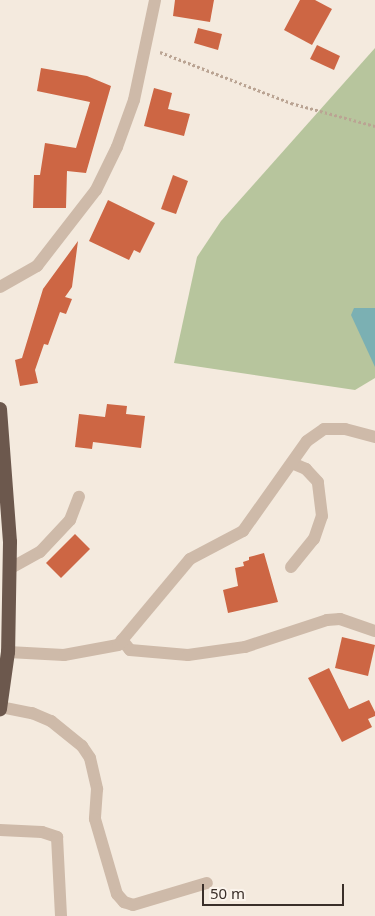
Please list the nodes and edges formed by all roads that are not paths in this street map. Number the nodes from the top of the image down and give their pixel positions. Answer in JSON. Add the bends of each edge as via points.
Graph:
{"nodes":[{"id":1,"x":155,"y":0,"type":"edge"},
{"id":2,"x":0,"y":288,"type":"edge"},
{"id":3,"x":0,"y":409,"type":"edge"},
{"id":4,"x":375,"y":437,"type":"edge"},
{"id":5,"x":292,"y":463,"type":"junction"},
{"id":6,"x":4,"y":489,"type":"edge"},
{"id":7,"x":80,"y":497,"type":"dead end"},
{"id":8,"x":291,"y":567,"type":"dead end"},
{"id":9,"x":9,"y":569,"type":"junction"},
{"id":10,"x":375,"y":631,"type":"edge"},
{"id":11,"x":122,"y":640,"type":"junction"},
{"id":12,"x":8,"y":652,"type":"junction"},
{"id":13,"x":0,"y":708,"type":"edge"},
{"id":14,"x":0,"y":830,"type":"edge"},
{"id":15,"x":207,"y":883,"type":"dead end"},
{"id":16,"x":61,"y":916,"type":"edge"}],
"edges":[{"from":1,"to":2,"type":"street","via":[[134,100],[117,147],[96,190],[38,266]]},
{"from":3,"to":6,"type":"highway"},
{"from":4,"to":5,"type":"street","via":[[345,429],[324,429],[307,441]]},
{"from":5,"to":8,"type":"street","via":[[306,469],[318,482],[322,516],[314,539]]},
{"from":5,"to":11,"type":"street","via":[[243,532],[190,559]]},
{"from":6,"to":9,"type":"highway"},
{"from":7,"to":9,"type":"street","via":[[70,520],[40,552]]},
{"from":9,"to":12,"type":"highway"},
{"from":10,"to":11,"type":"street","via":[[340,619],[327,620],[245,647],[188,655],[130,650]]},
{"from":11,"to":12,"type":"street","via":[[94,652],[64,655]]},
{"from":12,"to":13,"type":"highway"},
{"from":13,"to":15,"type":"street","via":[[32,713],[51,721],[82,746],[90,758],[97,789],[95,819],[117,894],[124,902],[132,905]]},
{"from":14,"to":16,"type":"street","via":[[42,832],[57,837]]}]}
